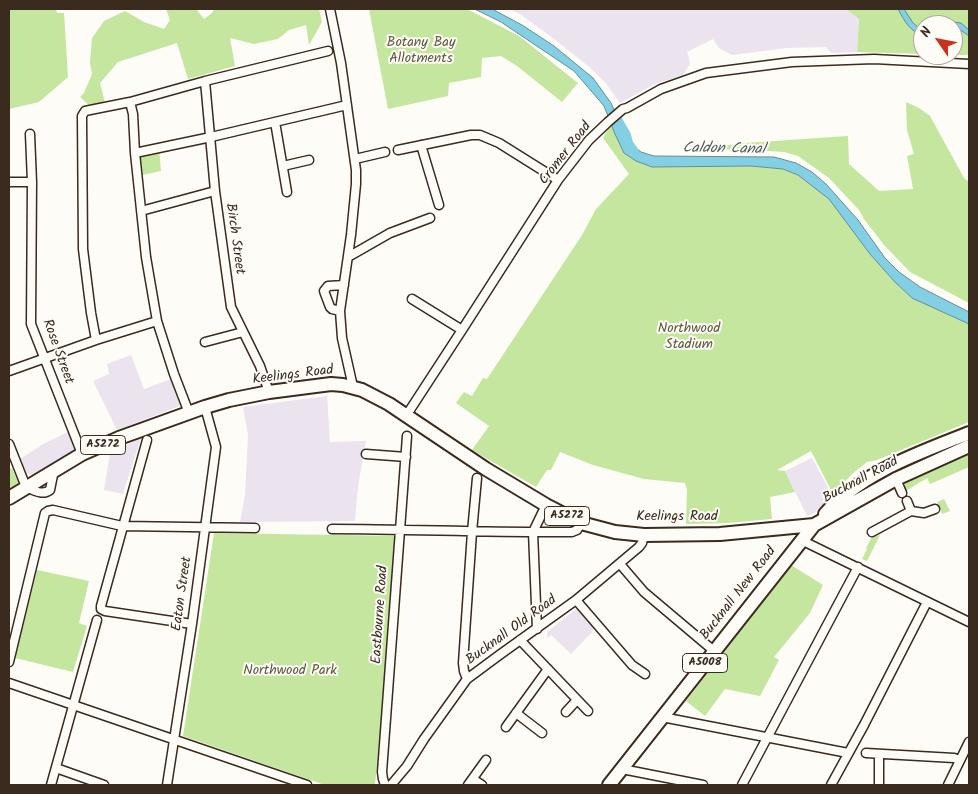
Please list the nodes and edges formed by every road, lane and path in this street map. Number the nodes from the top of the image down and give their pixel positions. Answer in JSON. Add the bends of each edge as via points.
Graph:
{"nodes":[{"id":1,"x":330,"y":9,"type":"edge"},
{"id":2,"x":328,"y":51,"type":"dead end"},
{"id":3,"x":969,"y":64,"type":"edge"},
{"id":4,"x":205,"y":81,"type":"junction"},
{"id":5,"x":130,"y":102,"type":"junction"},
{"id":6,"x":347,"y":105,"type":"junction"},
{"id":7,"x":275,"y":122,"type":"junction"},
{"id":8,"x":30,"y":134,"type":"dead end"},
{"id":9,"x":210,"y":137,"type":"junction"},
{"id":10,"x":421,"y":145,"type":"junction"},
{"id":11,"x":398,"y":150,"type":"dead end"},
{"id":12,"x":385,"y":152,"type":"dead end"},
{"id":13,"x":135,"y":153,"type":"junction"},
{"id":14,"x":355,"y":159,"type":"junction"},
{"id":15,"x":309,"y":160,"type":"dead end"},
{"id":16,"x":283,"y":166,"type":"junction"},
{"id":17,"x":558,"y":180,"type":"junction"},
{"id":18,"x":9,"y":182,"type":"edge"},
{"id":19,"x":32,"y":182,"type":"junction"},
{"id":20,"x":215,"y":191,"type":"junction"},
{"id":21,"x":287,"y":192,"type":"dead end"},
{"id":22,"x":439,"y":206,"type":"dead end"},
{"id":23,"x":141,"y":210,"type":"junction"},
{"id":24,"x":430,"y":218,"type":"dead end"},
{"id":25,"x":348,"y":257,"type":"junction"},
{"id":26,"x":344,"y":285,"type":"junction"},
{"id":27,"x":412,"y":299,"type":"dead end"},
{"id":28,"x":340,"y":311,"type":"junction"},
{"id":29,"x":157,"y":321,"type":"junction"},
{"id":30,"x":462,"y":330,"type":"junction"},
{"id":31,"x":243,"y":332,"type":"junction"},
{"id":32,"x":96,"y":340,"type":"junction"},
{"id":33,"x":205,"y":342,"type":"dead end"},
{"id":34,"x":45,"y":358,"type":"junction"},
{"id":35,"x":9,"y":371,"type":"edge"},
{"id":36,"x":353,"y":387,"type":"junction"},
{"id":37,"x":269,"y":392,"type":"junction"},
{"id":38,"x":205,"y":407,"type":"junction"},
{"id":39,"x":189,"y":413,"type":"junction"},
{"id":40,"x":406,"y":416,"type":"junction"},
{"id":41,"x":969,"y":433,"type":"edge"},
{"id":42,"x":147,"y":440,"type":"dead end"},
{"id":43,"x":409,"y":441,"type":"dead end"},
{"id":44,"x":9,"y":444,"type":"edge"},
{"id":45,"x":136,"y":446,"type":"dead end"},
{"id":46,"x":969,"y":446,"type":"edge"},
{"id":47,"x":144,"y":449,"type":"junction"},
{"id":48,"x":82,"y":454,"type":"junction"},
{"id":49,"x":366,"y":454,"type":"dead end"},
{"id":50,"x":406,"y":457,"type":"junction"},
{"id":51,"x":477,"y":478,"type":"dead end"},
{"id":52,"x":896,"y":479,"type":"junction"},
{"id":53,"x":26,"y":488,"type":"junction"},
{"id":54,"x":902,"y":492,"type":"dead end"},
{"id":55,"x":9,"y":498,"type":"edge"},
{"id":56,"x":907,"y":501,"type":"dead end"},
{"id":57,"x":546,"y":505,"type":"junction"},
{"id":58,"x":935,"y":509,"type":"dead end"},
{"id":59,"x":911,"y":511,"type":"junction"},
{"id":60,"x":817,"y":523,"type":"junction"},
{"id":61,"x":581,"y":524,"type":"junction"},
{"id":62,"x":122,"y":526,"type":"junction"},
{"id":63,"x":205,"y":527,"type":"junction"},
{"id":64,"x":255,"y":528,"type":"dead end"},
{"id":65,"x":332,"y":529,"type":"dead end"},
{"id":66,"x":400,"y":529,"type":"junction"},
{"id":67,"x":472,"y":532,"type":"junction"},
{"id":68,"x":533,"y":532,"type":"junction"},
{"id":69,"x":872,"y":532,"type":"dead end"},
{"id":70,"x":644,"y":535,"type":"junction"},
{"id":71,"x":801,"y":540,"type":"junction"},
{"id":72,"x":620,"y":564,"type":"junction"},
{"id":73,"x":858,"y":567,"type":"junction"},
{"id":74,"x":576,"y":600,"type":"junction"},
{"id":75,"x":927,"y":602,"type":"junction"},
{"id":76,"x":9,"y":618,"type":"edge"},
{"id":77,"x":19,"y":620,"type":"junction"},
{"id":78,"x":97,"y":620,"type":"dead end"},
{"id":79,"x":969,"y":622,"type":"edge"},
{"id":80,"x":192,"y":624,"type":"junction"},
{"id":81,"x":537,"y":629,"type":"junction"},
{"id":82,"x":520,"y":640,"type":"junction"},
{"id":83,"x":714,"y":651,"type":"junction"},
{"id":84,"x":9,"y":662,"type":"edge"},
{"id":85,"x":548,"y":669,"type":"junction"},
{"id":86,"x":634,"y":677,"type":"dead end"},
{"id":87,"x":467,"y":679,"type":"junction"},
{"id":88,"x":9,"y":683,"type":"edge"},
{"id":89,"x":577,"y":700,"type":"junction"},
{"id":90,"x":73,"y":704,"type":"junction"},
{"id":91,"x":588,"y":711,"type":"dead end"},
{"id":92,"x":566,"y":712,"type":"dead end"},
{"id":93,"x":516,"y":713,"type":"junction"},
{"id":94,"x":662,"y":717,"type":"junction"},
{"id":95,"x":506,"y":727,"type":"dead end"},
{"id":96,"x":542,"y":733,"type":"dead end"},
{"id":97,"x":767,"y":737,"type":"junction"},
{"id":98,"x":174,"y":740,"type":"junction"},
{"id":99,"x":969,"y":742,"type":"edge"},
{"id":100,"x":848,"y":753,"type":"junction"},
{"id":101,"x":866,"y":753,"type":"dead end"},
{"id":102,"x":879,"y":754,"type":"junction"},
{"id":103,"x":486,"y":760,"type":"dead end"},
{"id":104,"x":960,"y":760,"type":"junction"},
{"id":105,"x":56,"y":768,"type":"junction"},
{"id":106,"x":622,"y":769,"type":"junction"},
{"id":107,"x":470,"y":782,"type":"edge"},
{"id":108,"x":51,"y":785,"type":"edge"},
{"id":109,"x":104,"y":785,"type":"edge"},
{"id":110,"x":167,"y":785,"type":"edge"},
{"id":111,"x":307,"y":785,"type":"edge"},
{"id":112,"x":385,"y":785,"type":"edge"},
{"id":113,"x":391,"y":785,"type":"edge"},
{"id":114,"x":482,"y":785,"type":"edge"},
{"id":115,"x":609,"y":785,"type":"edge"},
{"id":116,"x":700,"y":785,"type":"edge"},
{"id":117,"x":742,"y":785,"type":"edge"},
{"id":118,"x":831,"y":785,"type":"edge"},
{"id":119,"x":878,"y":785,"type":"edge"},
{"id":120,"x":948,"y":785,"type":"edge"}],
"edges":[{"from":1,"to":6,"type":"street"},
{"from":2,"to":4,"type":"street"},
{"from":3,"to":17,"type":"street","name":"Cromer Road","via":[[867,59],[792,62],[706,73],[661,89],[623,109],[589,140]]},
{"from":4,"to":5,"type":"street"},
{"from":4,"to":9,"type":"street","name":"Birch Street"},
{"from":5,"to":13,"type":"street"},
{"from":5,"to":32,"type":"street","via":[[85,112],[82,116],[84,249]]},
{"from":6,"to":7,"type":"street"},
{"from":6,"to":14,"type":"street"},
{"from":7,"to":9,"type":"street"},
{"from":7,"to":16,"type":"street"},
{"from":8,"to":19,"type":"street","name":"Rose Street"},
{"from":9,"to":13,"type":"street"},
{"from":9,"to":20,"type":"street","name":"Birch Street"},
{"from":10,"to":11,"type":"street"},
{"from":10,"to":17,"type":"street","via":[[480,135],[499,143]]},
{"from":10,"to":22,"type":"street"},
{"from":12,"to":14,"type":"street"},
{"from":13,"to":23,"type":"street"},
{"from":14,"to":25,"type":"street","via":[[356,184]]},
{"from":15,"to":16,"type":"street"},
{"from":16,"to":21,"type":"street"},
{"from":17,"to":30,"type":"street","name":"Cromer Road"},
{"from":18,"to":19,"type":"street"},
{"from":19,"to":34,"type":"street","name":"Rose Street","via":[[31,324]]},
{"from":20,"to":23,"type":"street"},
{"from":20,"to":31,"type":"street","name":"Birch Street","via":[[231,307]]},
{"from":23,"to":29,"type":"street"},
{"from":24,"to":25,"type":"street","via":[[390,233]]},
{"from":25,"to":26,"type":"street"},
{"from":26,"to":28,"type":"street"},
{"from":26,"to":28,"type":"street","via":[[328,286],[324,290],[330,307]]},
{"from":27,"to":30,"type":"street"},
{"from":28,"to":36,"type":"street","via":[[342,338]]},
{"from":29,"to":32,"type":"street"},
{"from":29,"to":39,"type":"street"},
{"from":30,"to":40,"type":"street","name":"Cromer Road"},
{"from":31,"to":33,"type":"street"},
{"from":31,"to":37,"type":"street","name":"Birch Street"},
{"from":32,"to":34,"type":"street"},
{"from":34,"to":35,"type":"street"},
{"from":34,"to":48,"type":"street","name":"Rose Street"},
{"from":36,"to":37,"type":"main road","name":"Keelings Road","number":"A5272","via":[[331,384]]},
{"from":36,"to":40,"type":"main road","name":"Keelings Road","number":"A5272"},
{"from":37,"to":38,"type":"main road","name":"Keelings Road","number":"A5272"},
{"from":38,"to":39,"type":"main road","name":"Keelings Road","number":"A5272"},
{"from":38,"to":63,"type":"street","name":"Eaton Street","via":[[216,446]]},
{"from":39,"to":48,"type":"main road","name":"Keelings Road","number":"A5272"},
{"from":40,"to":57,"type":"main road","name":"Keelings Road","number":"A5272"},
{"from":41,"to":60,"type":"main road","name":"Bucknall Road","number":"A5008","via":[[876,474],[836,502]]},
{"from":42,"to":47,"type":"street"},
{"from":43,"to":50,"type":"street","name":"Eastbourne Road"},
{"from":44,"to":53,"type":"street"},
{"from":45,"to":47,"type":"street"},
{"from":46,"to":52,"type":"main road","name":"Bucknall Road","number":"A5008"},
{"from":47,"to":62,"type":"street"},
{"from":48,"to":53,"type":"main road","name":"Keelings Road","number":"A5272"},
{"from":49,"to":50,"type":"street"},
{"from":50,"to":66,"type":"street","name":"Eastbourne Road"},
{"from":51,"to":67,"type":"street"},
{"from":52,"to":54,"type":"street"},
{"from":52,"to":60,"type":"main road","name":"Bucknall Road","number":"A5008"},
{"from":53,"to":55,"type":"main road","name":"Keelings Road","number":"A5272"},
{"from":56,"to":59,"type":"street"},
{"from":57,"to":61,"type":"main road","name":"Keelings Road","number":"A5272"},
{"from":57,"to":68,"type":"street"},
{"from":58,"to":59,"type":"street","via":[[924,513]]},
{"from":59,"to":69,"type":"street"},
{"from":60,"to":70,"type":"main road","name":"Keelings Road","number":"A5272","via":[[720,534]]},
{"from":60,"to":71,"type":"main road","number":"A5008"},
{"from":61,"to":68,"type":"street","via":[[572,532]]},
{"from":61,"to":70,"type":"main road","name":"Keelings Road","number":"A5272"},
{"from":62,"to":63,"type":"street"},
{"from":62,"to":77,"type":"street","via":[[53,510],[45,513]]},
{"from":62,"to":80,"type":"street","via":[[101,609]]},
{"from":63,"to":64,"type":"street"},
{"from":63,"to":80,"type":"street","name":"Eaton Street"},
{"from":65,"to":66,"type":"street"},
{"from":66,"to":67,"type":"street"},
{"from":66,"to":112,"type":"street","name":"Eastbourne Road","via":[[382,772]]},
{"from":67,"to":68,"type":"street"},
{"from":67,"to":87,"type":"street","via":[[463,663]]},
{"from":68,"to":81,"type":"street"},
{"from":70,"to":72,"type":"street","name":"Bucknall Old Road","via":[[640,548]]},
{"from":71,"to":73,"type":"street"},
{"from":71,"to":83,"type":"main road","name":"Bucknall New Road","number":"A5008"},
{"from":72,"to":74,"type":"street","name":"Bucknall Old Road"},
{"from":72,"to":83,"type":"street","via":[[644,592]]},
{"from":73,"to":75,"type":"street"},
{"from":73,"to":97,"type":"street"},
{"from":74,"to":81,"type":"street","name":"Bucknall Old Road"},
{"from":74,"to":86,"type":"street","via":[[632,665],[642,672]]},
{"from":75,"to":79,"type":"street"},
{"from":75,"to":100,"type":"street"},
{"from":76,"to":77,"type":"street"},
{"from":77,"to":84,"type":"street"},
{"from":78,"to":90,"type":"street"},
{"from":80,"to":98,"type":"street","name":"Eaton Street"},
{"from":81,"to":82,"type":"street","name":"Bucknall Old Road"},
{"from":82,"to":85,"type":"street"},
{"from":82,"to":87,"type":"street","name":"Bucknall Old Road"},
{"from":83,"to":94,"type":"main road","name":"Bucknall New Road","number":"A5008"},
{"from":85,"to":89,"type":"street"},
{"from":85,"to":93,"type":"street"},
{"from":87,"to":113,"type":"street","name":"Bucknall Old Road"},
{"from":88,"to":90,"type":"street"},
{"from":89,"to":91,"type":"street"},
{"from":89,"to":92,"type":"street"},
{"from":90,"to":98,"type":"street"},
{"from":90,"to":105,"type":"street"},
{"from":93,"to":95,"type":"street"},
{"from":93,"to":96,"type":"street"},
{"from":94,"to":97,"type":"street"},
{"from":94,"to":106,"type":"main road","name":"Bucknall New Road","number":"A5008"},
{"from":97,"to":100,"type":"street"},
{"from":97,"to":117,"type":"street"},
{"from":98,"to":110,"type":"street","name":"Eaton Street"},
{"from":98,"to":111,"type":"street"},
{"from":99,"to":104,"type":"street"},
{"from":100,"to":118,"type":"street"},
{"from":101,"to":102,"type":"street"},
{"from":102,"to":104,"type":"street"},
{"from":102,"to":119,"type":"street"},
{"from":103,"to":107,"type":"street"},
{"from":104,"to":120,"type":"street"},
{"from":105,"to":108,"type":"street"},
{"from":105,"to":109,"type":"street"},
{"from":106,"to":115,"type":"main road","name":"Bucknall New Road","number":"A5008"},
{"from":106,"to":116,"type":"street"},
{"from":107,"to":114,"type":"street"}]}
